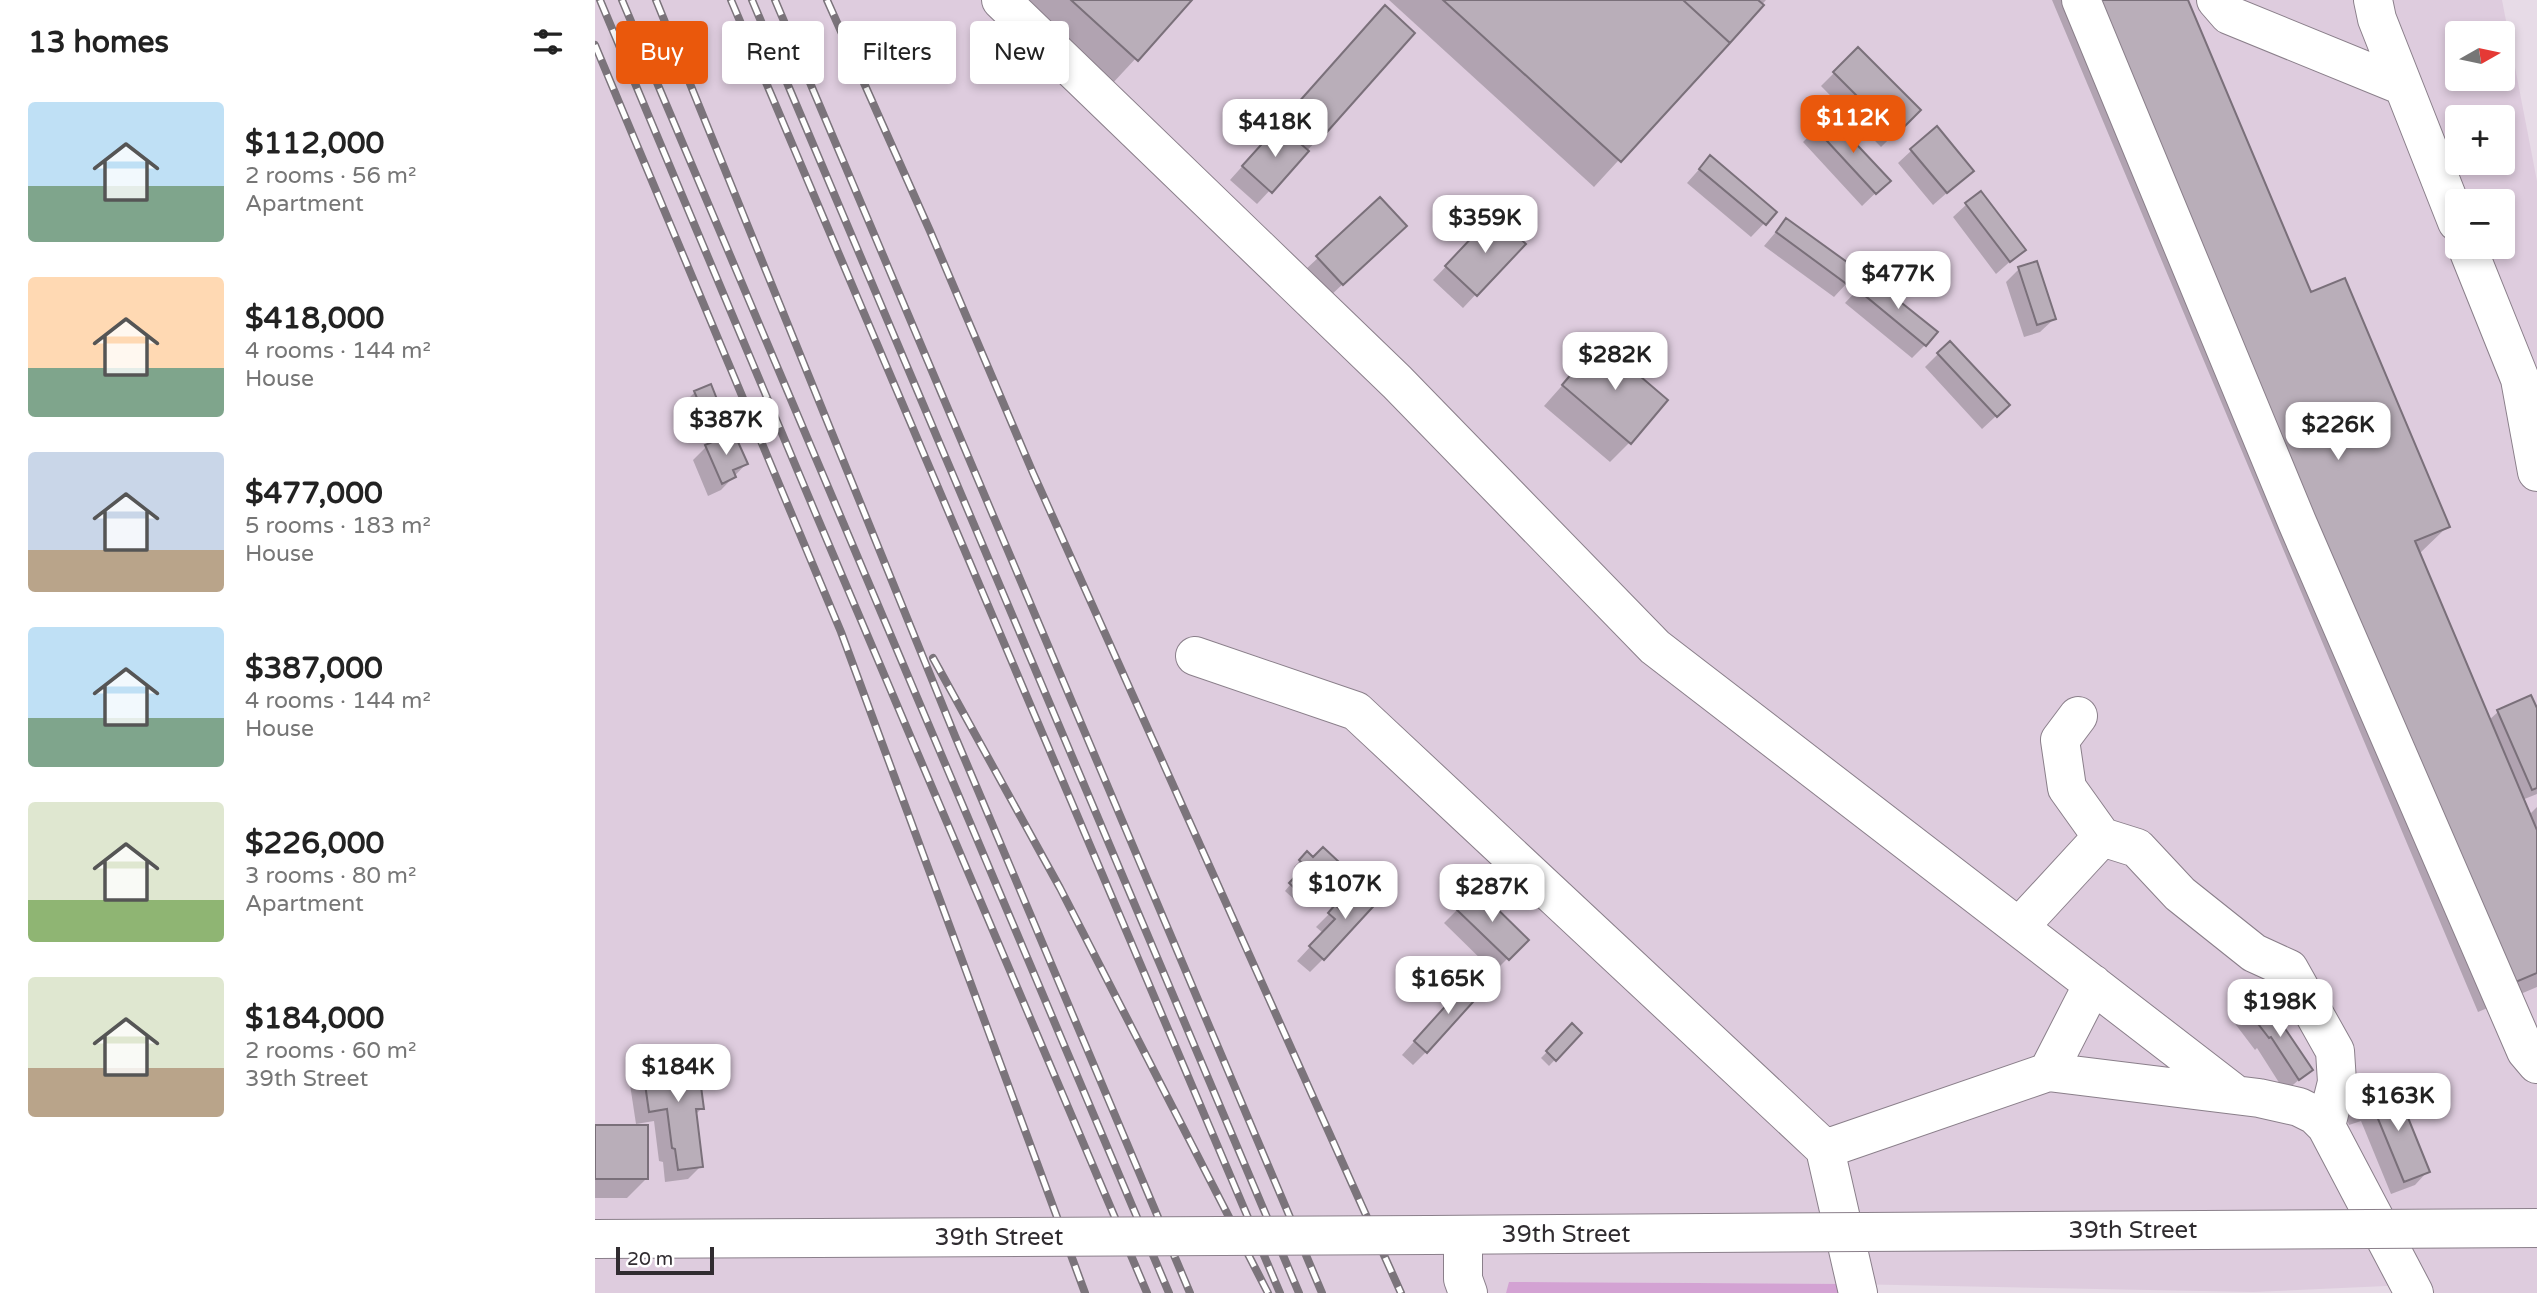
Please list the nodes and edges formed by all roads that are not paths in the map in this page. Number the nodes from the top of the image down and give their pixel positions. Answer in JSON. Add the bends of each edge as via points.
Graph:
{"nodes":[{"id":1,"x":1002,"y":0,"type":"edge"},
{"id":2,"x":2081,"y":0,"type":"edge"},
{"id":3,"x":2216,"y":0,"type":"edge"},
{"id":4,"x":2369,"y":6,"type":"edge"},
{"id":5,"x":2403,"y":86,"type":"junction"},
{"id":6,"x":2445,"y":192,"type":"edge"},
{"id":7,"x":2472,"y":259,"type":"edge"},
{"id":8,"x":2537,"y":471,"type":"edge"},
{"id":9,"x":1195,"y":656,"type":"dead end"},
{"id":10,"x":2078,"y":716,"type":"dead end"},
{"id":11,"x":2102,"y":837,"type":"junction"},
{"id":12,"x":2019,"y":927,"type":"junction"},
{"id":13,"x":2093,"y":984,"type":"junction"},
{"id":14,"x":2537,"y":1064,"type":"edge"},
{"id":15,"x":2048,"y":1072,"type":"junction"},
{"id":16,"x":2235,"y":1094,"type":"junction"},
{"id":17,"x":2326,"y":1126,"type":"junction"},
{"id":18,"x":1825,"y":1149,"type":"junction"},
{"id":19,"x":2537,"y":1228,"type":"edge"},
{"id":20,"x":1463,"y":1234,"type":"junction"},
{"id":21,"x":595,"y":1239,"type":"edge"},
{"id":22,"x":1465,"y":1286,"type":"edge"},
{"id":23,"x":1858,"y":1293,"type":"edge"},
{"id":24,"x":2414,"y":1293,"type":"edge"}],
"edges":[{"from":1,"to":12,"type":"main road","via":[[1397,382],[1655,647]]},
{"from":2,"to":14,"type":"main road","via":[[2302,534],[2523,1045]]},
{"from":3,"to":5,"type":"main road","via":[[2229,15]]},
{"from":4,"to":5,"type":"main road"},
{"from":5,"to":6,"type":"main road"},
{"from":7,"to":8,"type":"main road","via":[[2520,379]]},
{"from":9,"to":18,"type":"main road","via":[[1356,711]]},
{"from":10,"to":11,"type":"main road","via":[[2060,740],[2067,788]]},
{"from":11,"to":12,"type":"main road"},
{"from":11,"to":17,"type":"main road","via":[[2137,848],[2180,894],[2254,953],[2289,969],[2335,1051],[2337,1082]]},
{"from":12,"to":13,"type":"main road"},
{"from":13,"to":15,"type":"main road"},
{"from":13,"to":16,"type":"main road"},
{"from":15,"to":16,"type":"main road"},
{"from":15,"to":18,"type":"main road"},
{"from":16,"to":17,"type":"main road","via":[[2299,1107]]},
{"from":17,"to":24,"type":"main road"},
{"from":18,"to":23,"type":"main road"},
{"from":19,"to":20,"type":"main road","name":"39th Street","bridge":true},
{"from":20,"to":21,"type":"main road","name":"39th Street","bridge":true},
{"from":20,"to":22,"type":"main road"}]}
